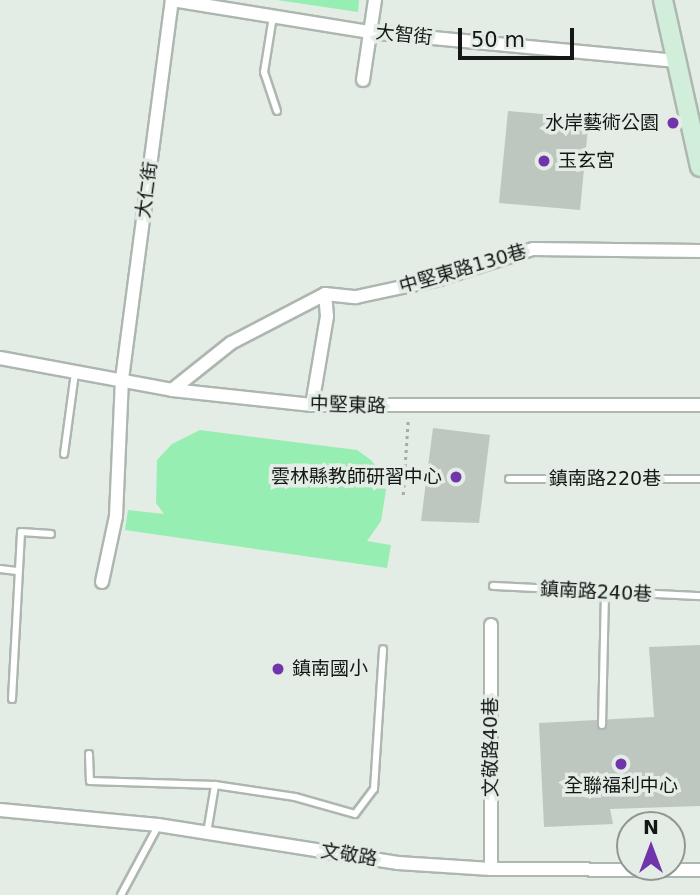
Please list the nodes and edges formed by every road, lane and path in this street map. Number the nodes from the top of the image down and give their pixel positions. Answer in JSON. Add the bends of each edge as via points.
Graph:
{"nodes":[{"id":1,"x":172,"y":0,"type":"edge"},
{"id":2,"x":374,"y":0,"type":"edge"},
{"id":3,"x":663,"y":0,"type":"edge"},
{"id":4,"x":272,"y":16,"type":"junction"},
{"id":5,"x":370,"y":32,"type":"junction"},
{"id":6,"x":679,"y":61,"type":"junction"},
{"id":7,"x":363,"y":80,"type":"dead end"},
{"id":8,"x":277,"y":111,"type":"dead end"},
{"id":9,"x":700,"y":167,"type":"edge"},
{"id":10,"x":700,"y":251,"type":"edge"},
{"id":11,"x":325,"y":294,"type":"junction"},
{"id":12,"x":0,"y":358,"type":"edge"},
{"id":13,"x":76,"y":371,"type":"junction"},
{"id":14,"x":122,"y":379,"type":"junction"},
{"id":15,"x":173,"y":390,"type":"junction"},
{"id":16,"x":312,"y":404,"type":"junction"},
{"id":17,"x":700,"y":405,"type":"edge"},
{"id":18,"x":408,"y":406,"type":"junction"},
{"id":19,"x":64,"y":454,"type":"dead end"},
{"id":20,"x":509,"y":479,"type":"dead end"},
{"id":21,"x":700,"y":479,"type":"edge"},
{"id":22,"x":403,"y":495,"type":"dead end"},
{"id":23,"x":51,"y":534,"type":"dead end"},
{"id":24,"x":0,"y":569,"type":"edge"},
{"id":25,"x":17,"y":571,"type":"junction"},
{"id":26,"x":102,"y":582,"type":"dead end"},
{"id":27,"x":493,"y":586,"type":"dead end"},
{"id":28,"x":605,"y":594,"type":"junction"},
{"id":29,"x":700,"y":596,"type":"edge"},
{"id":30,"x":491,"y":625,"type":"dead end"},
{"id":31,"x":383,"y":649,"type":"dead end"},
{"id":32,"x":12,"y":699,"type":"dead end"},
{"id":33,"x":603,"y":725,"type":"dead end"},
{"id":34,"x":89,"y":754,"type":"dead end"},
{"id":35,"x":215,"y":785,"type":"junction"},
{"id":36,"x":0,"y":810,"type":"edge"},
{"id":37,"x":158,"y":825,"type":"junction"},
{"id":38,"x":206,"y":833,"type":"junction"},
{"id":39,"x":491,"y":869,"type":"junction"},
{"id":40,"x":700,"y":870,"type":"edge"},
{"id":41,"x":121,"y":895,"type":"edge"}],
"edges":[{"from":1,"to":4,"type":"street","name":"大智街"},
{"from":1,"to":14,"type":"street","name":"大仁街"},
{"from":2,"to":5,"type":"street"},
{"from":3,"to":6,"type":"street"},
{"from":4,"to":5,"type":"street","name":"大智街"},
{"from":4,"to":8,"type":"lane","via":[[264,72]]},
{"from":5,"to":6,"type":"street","name":"大智街"},
{"from":5,"to":7,"type":"street"},
{"from":6,"to":9,"type":"street"},
{"from":10,"to":11,"type":"street","name":"中堅東路130巷","via":[[533,249],[356,297]]},
{"from":11,"to":15,"type":"street","via":[[231,343]]},
{"from":11,"to":16,"type":"street","via":[[327,316]]},
{"from":12,"to":13,"type":"street","name":"中堅東路"},
{"from":13,"to":14,"type":"street","name":"中堅東路"},
{"from":13,"to":19,"type":"lane"},
{"from":14,"to":15,"type":"street","name":"中堅東路"},
{"from":14,"to":26,"type":"street","name":"大仁街","via":[[116,516]]},
{"from":15,"to":16,"type":"street","name":"中堅東路"},
{"from":16,"to":18,"type":"street","name":"中堅東路"},
{"from":17,"to":18,"type":"street","name":"中堅東路"},
{"from":18,"to":22,"type":"path"},
{"from":20,"to":21,"type":"lane","name":"鎮南路220巷"},
{"from":23,"to":25,"type":"lane","via":[[21,532]]},
{"from":24,"to":25,"type":"lane"},
{"from":25,"to":32,"type":"lane"},
{"from":27,"to":28,"type":"lane","name":"鎮南路240巷"},
{"from":28,"to":29,"type":"lane","name":"鎮南路240巷"},
{"from":28,"to":33,"type":"lane"},
{"from":30,"to":39,"type":"street","name":"文敬路40巷"},
{"from":31,"to":35,"type":"lane","via":[[374,789],[355,814],[295,797]]},
{"from":34,"to":35,"type":"lane","via":[[90,781]]},
{"from":35,"to":38,"type":"lane"},
{"from":36,"to":37,"type":"street","name":"文敬路"},
{"from":37,"to":38,"type":"street","name":"文敬路"},
{"from":37,"to":41,"type":"lane"},
{"from":38,"to":39,"type":"street","name":"文敬路","via":[[398,863]]},
{"from":39,"to":40,"type":"street","name":"文敬路"}]}
